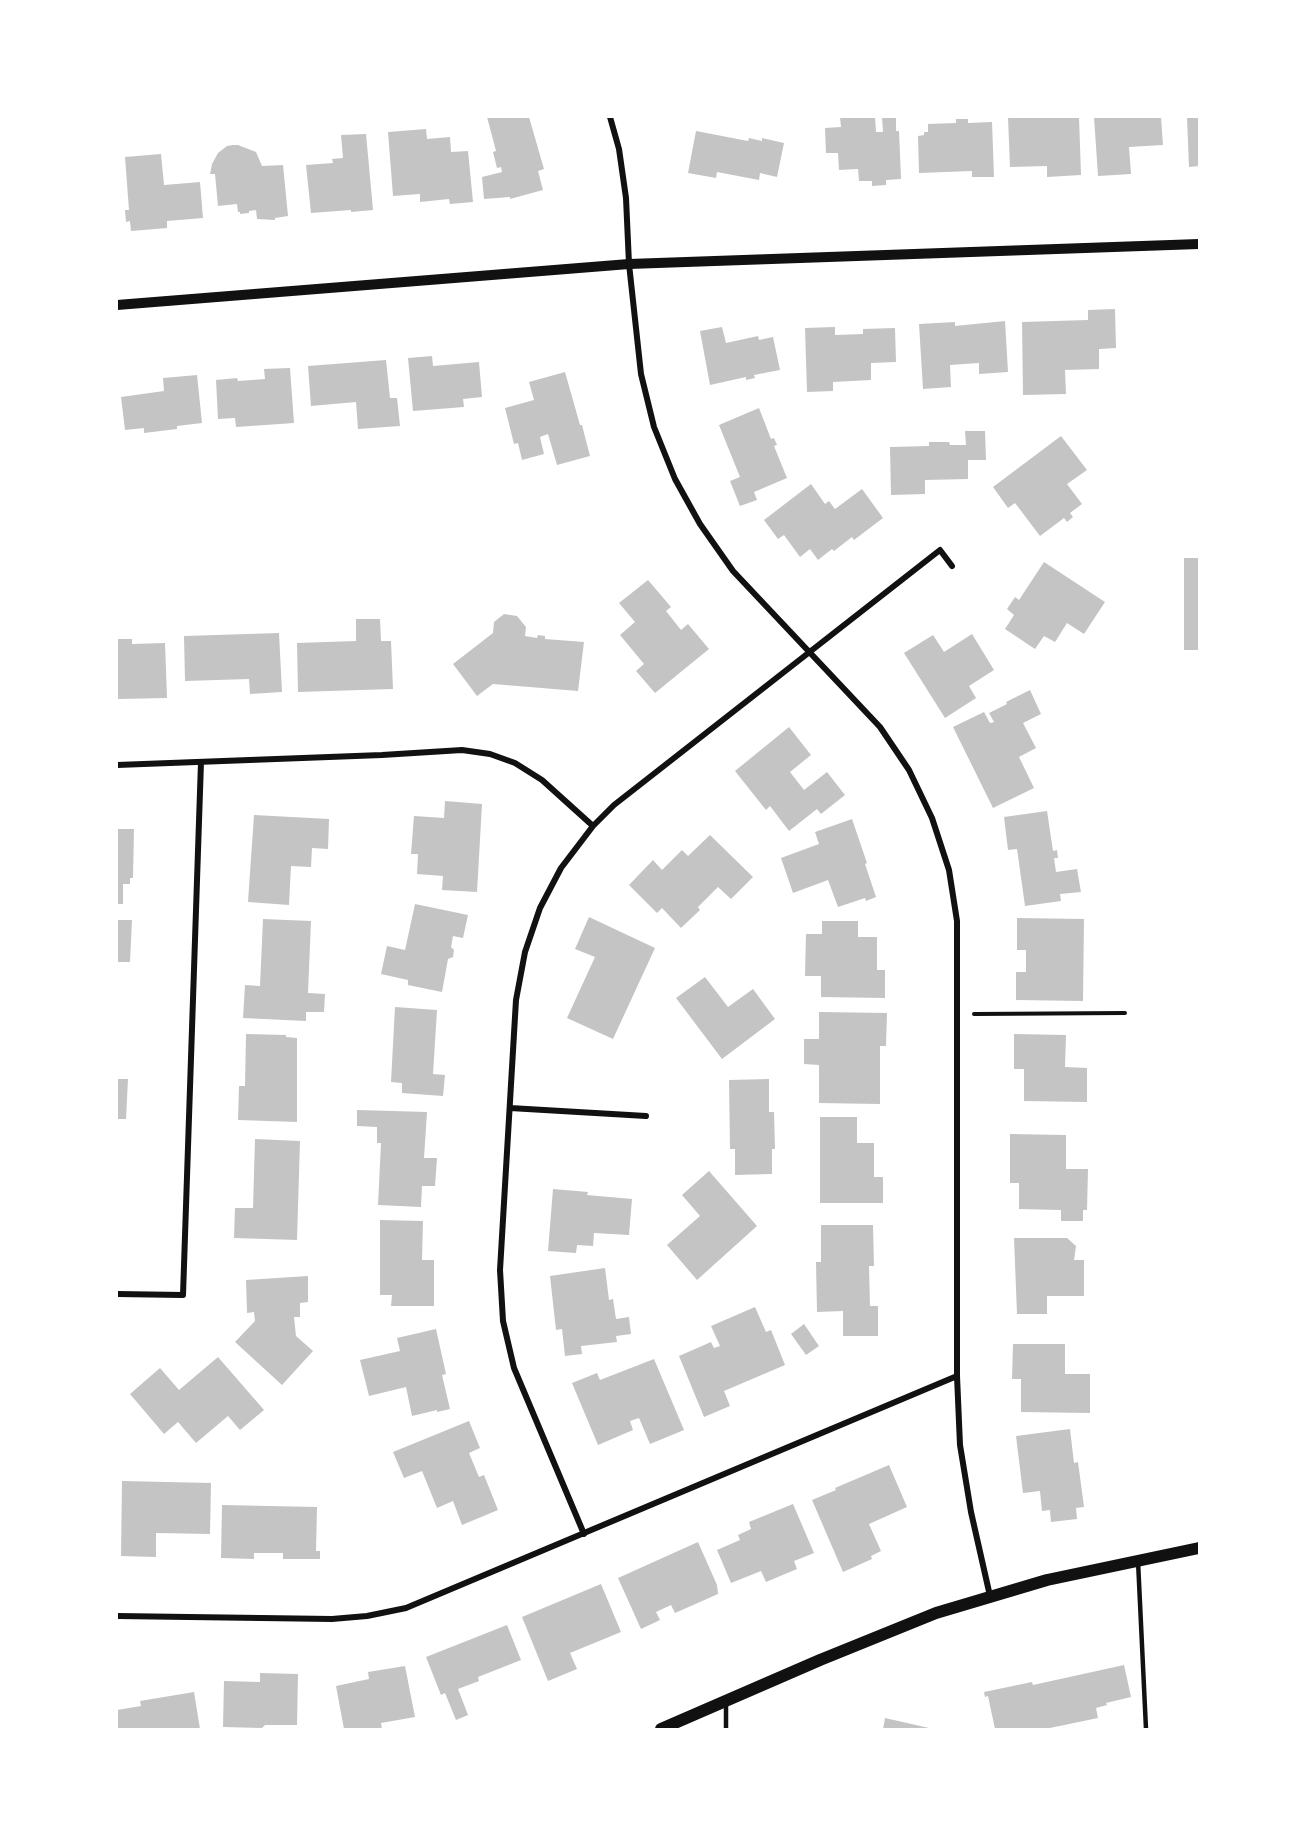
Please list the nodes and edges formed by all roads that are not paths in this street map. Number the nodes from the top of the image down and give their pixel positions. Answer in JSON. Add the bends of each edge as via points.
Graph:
{"nodes":[{"id":1,"x":610,"y":117,"type":"edge"},
{"id":2,"x":1199,"y":244,"type":"edge"},
{"id":3,"x":629,"y":264,"type":"junction"},
{"id":4,"x":117,"y":305,"type":"edge"},
{"id":5,"x":952,"y":566,"type":"dead end"},
{"id":6,"x":809,"y":652,"type":"junction"},
{"id":7,"x":201,"y":762,"type":"junction"},
{"id":8,"x":117,"y":765,"type":"edge"},
{"id":9,"x":593,"y":826,"type":"junction"},
{"id":10,"x":510,"y":1107,"type":"junction"},
{"id":11,"x":645,"y":1116,"type":"dead end"},
{"id":12,"x":117,"y":1294,"type":"edge"},
{"id":13,"x":957,"y":1376,"type":"junction"},
{"id":14,"x":584,"y":1534,"type":"junction"},
{"id":15,"x":1199,"y":1548,"type":"edge"},
{"id":16,"x":1138,"y":1560,"type":"junction"},
{"id":17,"x":990,"y":1596,"type":"junction"},
{"id":18,"x":117,"y":1616,"type":"edge"},
{"id":19,"x":726,"y":1701,"type":"junction"},
{"id":20,"x":661,"y":1729,"type":"edge"},
{"id":21,"x":726,"y":1729,"type":"edge"},
{"id":22,"x":1146,"y":1729,"type":"edge"}],
"edges":[{"from":1,"to":3,"type":"street","via":[[626,198]]},
{"from":2,"to":3,"type":"street"},
{"from":3,"to":4,"type":"street"},
{"from":3,"to":6,"type":"street","via":[[641,374],[654,427],[675,479],[699,524],[734,571]]},
{"from":5,"to":6,"type":"street","via":[[940,550]]},
{"from":6,"to":9,"type":"street","via":[[614,805]]},
{"from":6,"to":13,"type":"street","via":[[880,727],[909,770],[933,818],[949,870],[957,921]]},
{"from":7,"to":8,"type":"street"},
{"from":7,"to":9,"type":"street","via":[[462,750],[490,754],[515,763],[542,780]]},
{"from":7,"to":12,"type":"street","via":[[183,1295]]},
{"from":9,"to":10,"type":"street","via":[[561,868],[540,908],[525,952],[516,1000]]},
{"from":10,"to":11,"type":"street"},
{"from":10,"to":14,"type":"street","via":[[500,1270],[503,1321],[514,1368]]},
{"from":13,"to":14,"type":"street"},
{"from":13,"to":17,"type":"street","via":[[960,1445]]},
{"from":14,"to":18,"type":"street","via":[[406,1608],[367,1616]]},
{"from":15,"to":16,"type":"main road"},
{"from":16,"to":17,"type":"main road"},
{"from":16,"to":22,"type":"lane"},
{"from":17,"to":19,"type":"main road","via":[[936,1613]]},
{"from":19,"to":20,"type":"main road"},
{"from":19,"to":21,"type":"lane"}]}
